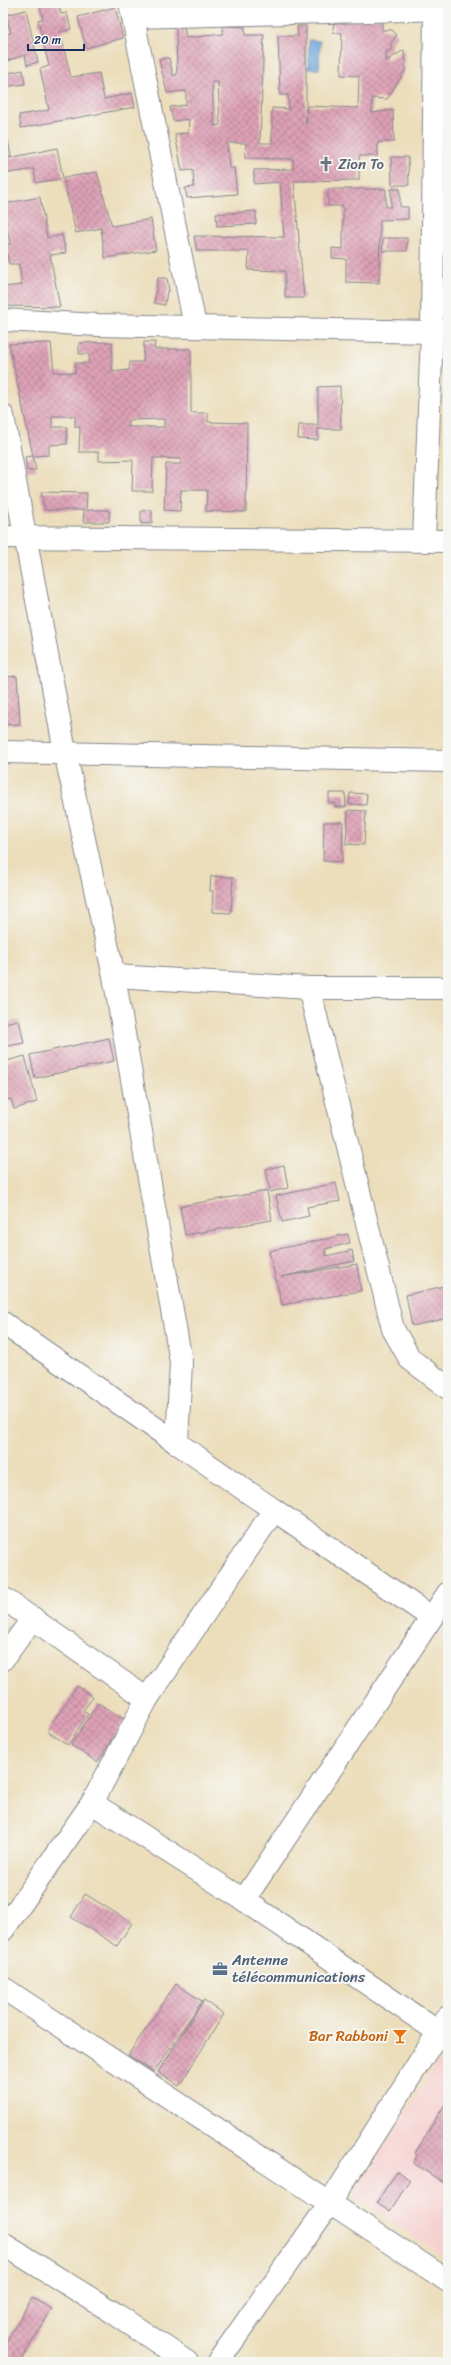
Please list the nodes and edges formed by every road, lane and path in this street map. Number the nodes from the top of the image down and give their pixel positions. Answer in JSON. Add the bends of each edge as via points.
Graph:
{"nodes":[{"id":1,"x":439,"y":7,"type":"edge"},
{"id":2,"x":131,"y":10,"type":"edge"},
{"id":3,"x":3,"y":320,"type":"edge"},
{"id":4,"x":195,"y":326,"type":"junction"},
{"id":5,"x":432,"y":332,"type":"junction"},
{"id":6,"x":3,"y":416,"type":"edge"},
{"id":7,"x":3,"y":537,"type":"edge"},
{"id":8,"x":27,"y":538,"type":"junction"},
{"id":9,"x":424,"y":541,"type":"junction"},
{"id":10,"x":448,"y":541,"type":"edge"},
{"id":11,"x":3,"y":752,"type":"edge"},
{"id":12,"x":65,"y":752,"type":"junction"},
{"id":13,"x":448,"y":761,"type":"edge"},
{"id":14,"x":114,"y":976,"type":"junction"},
{"id":15,"x":309,"y":988,"type":"junction"},
{"id":16,"x":448,"y":988,"type":"edge"},
{"id":17,"x":3,"y":1323,"type":"edge"},
{"id":18,"x":448,"y":1388,"type":"edge"},
{"id":19,"x":177,"y":1443,"type":"junction"},
{"id":20,"x":274,"y":1510,"type":"junction"},
{"id":21,"x":448,"y":1593,"type":"edge"},
{"id":22,"x":3,"y":1598,"type":"edge"},
{"id":23,"x":431,"y":1617,"type":"junction"},
{"id":24,"x":33,"y":1618,"type":"junction"},
{"id":25,"x":3,"y":1659,"type":"edge"},
{"id":26,"x":147,"y":1700,"type":"junction"},
{"id":27,"x":92,"y":1803,"type":"junction"},
{"id":28,"x":244,"y":1900,"type":"junction"},
{"id":29,"x":3,"y":1930,"type":"edge"},
{"id":30,"x":3,"y":1988,"type":"edge"},
{"id":31,"x":443,"y":2024,"type":"edge"},
{"id":32,"x":330,"y":2203,"type":"junction"},
{"id":33,"x":3,"y":2244,"type":"edge"},
{"id":34,"x":448,"y":2281,"type":"edge"},
{"id":35,"x":187,"y":2362,"type":"edge"},
{"id":36,"x":218,"y":2362,"type":"edge"}],
"edges":[{"from":1,"to":2,"type":"street"},
{"from":1,"to":5,"type":"street"},
{"from":2,"to":4,"type":"street"},
{"from":3,"to":4,"type":"street"},
{"from":4,"to":5,"type":"street"},
{"from":5,"to":9,"type":"street"},
{"from":6,"to":8,"type":"street"},
{"from":7,"to":8,"type":"street"},
{"from":8,"to":9,"type":"street"},
{"from":8,"to":12,"type":"street"},
{"from":9,"to":10,"type":"street"},
{"from":11,"to":12,"type":"street"},
{"from":12,"to":13,"type":"street"},
{"from":12,"to":14,"type":"street"},
{"from":14,"to":15,"type":"street"},
{"from":14,"to":19,"type":"street","via":[[181,1362]]},
{"from":15,"to":16,"type":"street"},
{"from":15,"to":18,"type":"street","via":[[393,1329],[410,1359]]},
{"from":17,"to":19,"type":"street"},
{"from":19,"to":20,"type":"street"},
{"from":20,"to":23,"type":"street"},
{"from":20,"to":26,"type":"street"},
{"from":21,"to":23,"type":"street"},
{"from":22,"to":24,"type":"street"},
{"from":23,"to":28,"type":"street"},
{"from":24,"to":25,"type":"street"},
{"from":24,"to":26,"type":"street"},
{"from":26,"to":27,"type":"street"},
{"from":27,"to":28,"type":"street"},
{"from":27,"to":29,"type":"street"},
{"from":28,"to":31,"type":"street"},
{"from":30,"to":32,"type":"street"},
{"from":31,"to":32,"type":"street"},
{"from":32,"to":34,"type":"street"},
{"from":32,"to":36,"type":"street"},
{"from":33,"to":35,"type":"street"}]}
